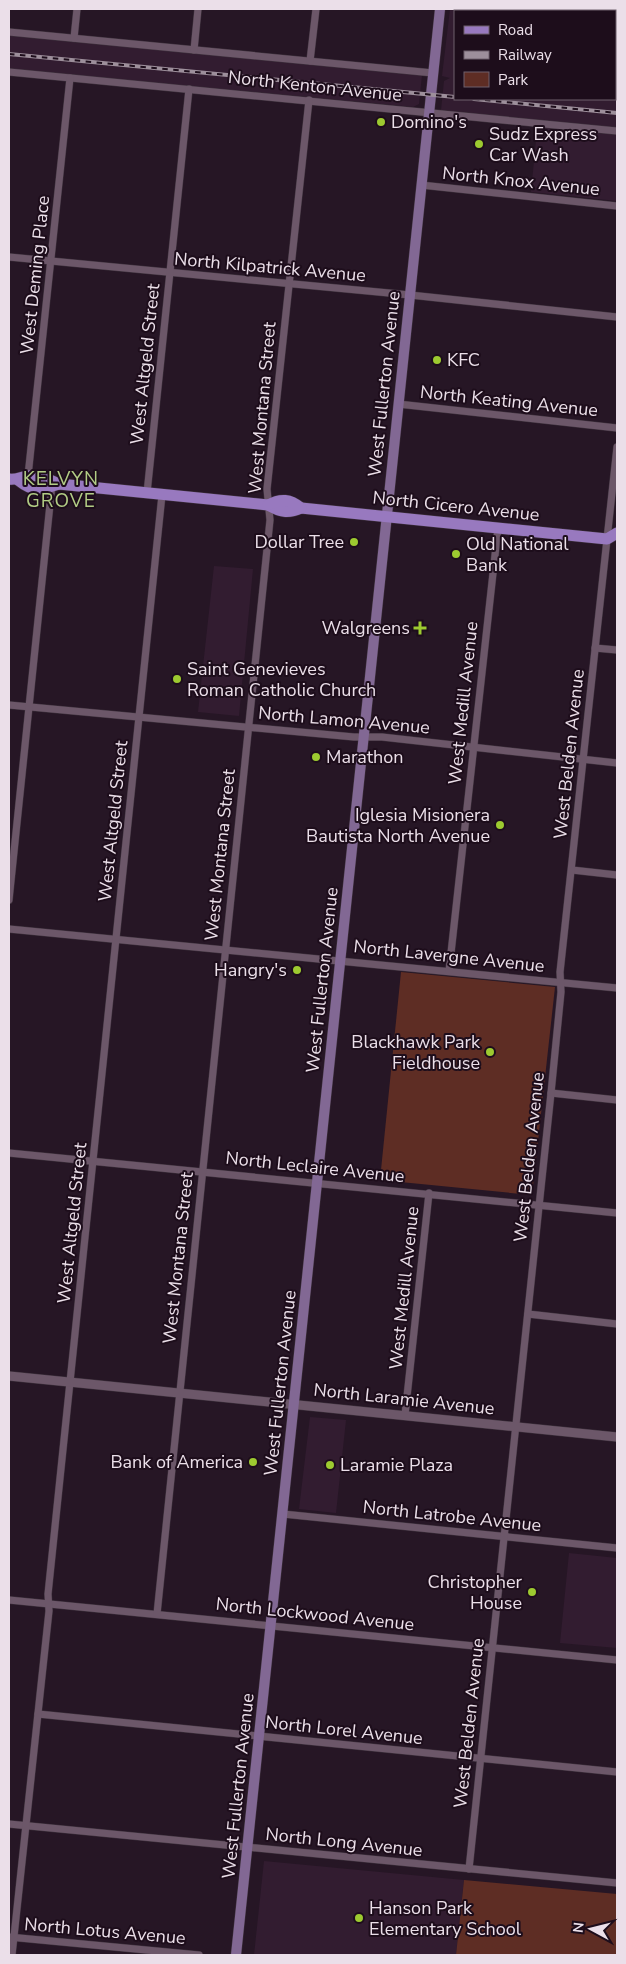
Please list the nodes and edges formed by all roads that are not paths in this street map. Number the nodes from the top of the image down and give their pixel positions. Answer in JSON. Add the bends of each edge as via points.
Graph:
{"nodes":[{"id":1,"x":77,"y":9,"type":"edge"},
{"id":2,"x":198,"y":9,"type":"edge"},
{"id":3,"x":316,"y":9,"type":"edge"},
{"id":4,"x":440,"y":9,"type":"edge"},
{"id":5,"x":9,"y":32,"type":"edge"},
{"id":6,"x":74,"y":38,"type":"junction"},
{"id":7,"x":194,"y":50,"type":"junction"},
{"id":8,"x":310,"y":61,"type":"junction"},
{"id":9,"x":9,"y":72,"type":"edge"},
{"id":10,"x":433,"y":73,"type":"junction"},
{"id":11,"x":70,"y":78,"type":"junction"},
{"id":12,"x":189,"y":89,"type":"junction"},
{"id":13,"x":309,"y":100,"type":"junction"},
{"id":14,"x":429,"y":113,"type":"junction"},
{"id":15,"x":617,"y":131,"type":"edge"},
{"id":16,"x":421,"y":185,"type":"junction"},
{"id":17,"x":617,"y":206,"type":"edge"},
{"id":18,"x":9,"y":257,"type":"edge"},
{"id":19,"x":51,"y":261,"type":"junction"},
{"id":20,"x":170,"y":272,"type":"junction"},
{"id":21,"x":289,"y":284,"type":"junction"},
{"id":22,"x":410,"y":295,"type":"junction"},
{"id":23,"x":617,"y":317,"type":"edge"},
{"id":24,"x":398,"y":404,"type":"junction"},
{"id":25,"x":617,"y":428,"type":"edge"},
{"id":26,"x":617,"y":447,"type":"edge"},
{"id":27,"x":18,"y":478,"type":"edge"},
{"id":28,"x":54,"y":484,"type":"junction"},
{"id":29,"x":147,"y":493,"type":"junction"},
{"id":30,"x":162,"y":494,"type":"junction"},
{"id":31,"x":268,"y":505,"type":"junction"},
{"id":32,"x":386,"y":517,"type":"junction"},
{"id":33,"x":498,"y":528,"type":"junction"},
{"id":34,"x":612,"y":536,"type":"edge"},
{"id":35,"x":617,"y":546,"type":"edge"},
{"id":36,"x":595,"y":648,"type":"junction"},
{"id":37,"x":617,"y":650,"type":"edge"},
{"id":38,"x":9,"y":705,"type":"edge"},
{"id":39,"x":29,"y":707,"type":"junction"},
{"id":40,"x":139,"y":717,"type":"junction"},
{"id":41,"x":249,"y":727,"type":"junction"},
{"id":42,"x":364,"y":737,"type":"junction"},
{"id":43,"x":474,"y":747,"type":"junction"},
{"id":44,"x":584,"y":759,"type":"junction"},
{"id":45,"x":617,"y":763,"type":"edge"},
{"id":46,"x":572,"y":870,"type":"junction"},
{"id":47,"x":617,"y":875,"type":"edge"},
{"id":48,"x":9,"y":900,"type":"edge"},
{"id":49,"x":9,"y":929,"type":"edge"},
{"id":50,"x":116,"y":939,"type":"junction"},
{"id":51,"x":226,"y":949,"type":"junction"},
{"id":52,"x":341,"y":960,"type":"junction"},
{"id":53,"x":449,"y":971,"type":"junction"},
{"id":54,"x":561,"y":982,"type":"junction"},
{"id":55,"x":617,"y":988,"type":"edge"},
{"id":56,"x":551,"y":1093,"type":"junction"},
{"id":57,"x":617,"y":1100,"type":"edge"},
{"id":58,"x":9,"y":1153,"type":"edge"},
{"id":59,"x":93,"y":1161,"type":"junction"},
{"id":60,"x":202,"y":1171,"type":"junction"},
{"id":61,"x":318,"y":1182,"type":"junction"},
{"id":62,"x":429,"y":1193,"type":"junction"},
{"id":63,"x":539,"y":1204,"type":"junction"},
{"id":64,"x":617,"y":1212,"type":"edge"},
{"id":65,"x":528,"y":1314,"type":"junction"},
{"id":66,"x":617,"y":1324,"type":"edge"},
{"id":67,"x":9,"y":1376,"type":"edge"},
{"id":68,"x":70,"y":1382,"type":"junction"},
{"id":69,"x":179,"y":1393,"type":"junction"},
{"id":70,"x":295,"y":1404,"type":"junction"},
{"id":71,"x":405,"y":1415,"type":"junction"},
{"id":72,"x":516,"y":1426,"type":"junction"},
{"id":73,"x":617,"y":1437,"type":"edge"},
{"id":74,"x":283,"y":1514,"type":"junction"},
{"id":75,"x":504,"y":1537,"type":"junction"},
{"id":76,"x":617,"y":1548,"type":"edge"},
{"id":77,"x":9,"y":1600,"type":"edge"},
{"id":78,"x":48,"y":1604,"type":"junction"},
{"id":79,"x":157,"y":1614,"type":"junction"},
{"id":80,"x":271,"y":1625,"type":"junction"},
{"id":81,"x":492,"y":1647,"type":"junction"},
{"id":82,"x":617,"y":1660,"type":"edge"},
{"id":83,"x":38,"y":1714,"type":"junction"},
{"id":84,"x":260,"y":1736,"type":"junction"},
{"id":85,"x":481,"y":1758,"type":"junction"},
{"id":86,"x":617,"y":1772,"type":"edge"},
{"id":87,"x":9,"y":1824,"type":"edge"},
{"id":88,"x":26,"y":1826,"type":"junction"},
{"id":89,"x":248,"y":1847,"type":"junction"},
{"id":90,"x":469,"y":1869,"type":"junction"},
{"id":91,"x":617,"y":1883,"type":"edge"},
{"id":92,"x":11,"y":1937,"type":"edge"},
{"id":93,"x":12,"y":1955,"type":"edge"},
{"id":94,"x":199,"y":1955,"type":"edge"},
{"id":95,"x":236,"y":1955,"type":"edge"}],
"edges":[{"from":1,"to":6,"type":"street"},
{"from":2,"to":7,"type":"street"},
{"from":3,"to":8,"type":"street"},
{"from":4,"to":10,"type":"main road","name":"West Fullerton Avenue"},
{"from":5,"to":6,"type":"street","name":"North Kenton Avenue"},
{"from":6,"to":7,"type":"street","name":"North Kenton Avenue"},
{"from":7,"to":8,"type":"street","name":"North Kenton Avenue"},
{"from":8,"to":10,"type":"street","name":"North Kenton Avenue"},
{"from":9,"to":11,"type":"street","name":"North Kenton Avenue"},
{"from":10,"to":14,"type":"main road","name":"West Fullerton Avenue"},
{"from":11,"to":12,"type":"street","name":"North Kenton Avenue"},
{"from":11,"to":19,"type":"street","name":"West Deming Place"},
{"from":12,"to":13,"type":"street","name":"North Kenton Avenue"},
{"from":12,"to":20,"type":"street","name":"West Altgeld Street"},
{"from":13,"to":14,"type":"street","name":"North Kenton Avenue"},
{"from":13,"to":21,"type":"street","name":"West Montana Street"},
{"from":14,"to":15,"type":"street","name":"North Kenton Avenue"},
{"from":14,"to":16,"type":"main road","name":"West Fullerton Avenue"},
{"from":16,"to":17,"type":"street","name":"North Knox Avenue"},
{"from":16,"to":22,"type":"main road","name":"West Fullerton Avenue"},
{"from":18,"to":19,"type":"street","name":"North Kilpatrick Avenue"},
{"from":19,"to":20,"type":"street","name":"North Kilpatrick Avenue"},
{"from":19,"to":27,"type":"street","name":"West Deming Place"},
{"from":20,"to":21,"type":"street","name":"North Kilpatrick Avenue"},
{"from":20,"to":29,"type":"street","name":"West Altgeld Street"},
{"from":21,"to":22,"type":"street","name":"North Kilpatrick Avenue"},
{"from":21,"to":31,"type":"street","name":"West Montana Street","via":[[267,489]]},
{"from":22,"to":23,"type":"street","name":"North Kilpatrick Avenue"},
{"from":22,"to":24,"type":"main road","name":"West Fullerton Avenue"},
{"from":24,"to":25,"type":"street","name":"North Keating Avenue"},
{"from":24,"to":32,"type":"main road","name":"West Fullerton Avenue"},
{"from":26,"to":34,"type":"street","name":"West Belden Avenue"},
{"from":27,"to":28,"type":"main road","name":"North Cicero Avenue","via":[[28,488],[42,489]]},
{"from":28,"to":29,"type":"main road","name":"North Cicero Avenue"},
{"from":28,"to":39,"type":"street"},
{"from":29,"to":30,"type":"main road","name":"North Cicero Avenue"},
{"from":30,"to":31,"type":"main road","name":"North Cicero Avenue"},
{"from":30,"to":40,"type":"street","name":"West Altgeld Street"},
{"from":31,"to":32,"type":"main road","name":"North Cicero Avenue","via":[[278,500],[293,501],[301,508]]},
{"from":31,"to":41,"type":"street","name":"West Montana Street","via":[[270,520]]},
{"from":32,"to":33,"type":"main road","name":"North Cicero Avenue"},
{"from":32,"to":42,"type":"main road","name":"West Fullerton Avenue"},
{"from":33,"to":34,"type":"main road","name":"North Cicero Avenue"},
{"from":33,"to":43,"type":"street","name":"West Medill Avenue"},
{"from":34,"to":35,"type":"main road","name":"North Cicero Avenue"},
{"from":34,"to":36,"type":"street","name":"West Belden Avenue"},
{"from":36,"to":37,"type":"street"},
{"from":36,"to":44,"type":"street","name":"West Belden Avenue"},
{"from":38,"to":39,"type":"street","name":"North Lamon Avenue"},
{"from":39,"to":40,"type":"street","name":"North Lamon Avenue"},
{"from":39,"to":48,"type":"street"},
{"from":40,"to":41,"type":"street","name":"North Lamon Avenue"},
{"from":40,"to":50,"type":"street","name":"West Altgeld Street"},
{"from":41,"to":42,"type":"street","name":"North Lamon Avenue"},
{"from":41,"to":51,"type":"street","name":"West Montana Street"},
{"from":42,"to":43,"type":"street","name":"North Lamon Avenue"},
{"from":42,"to":52,"type":"main road","name":"West Fullerton Avenue"},
{"from":43,"to":44,"type":"street","name":"North Lamon Avenue"},
{"from":43,"to":53,"type":"street","name":"West Medill Avenue"},
{"from":44,"to":45,"type":"street","name":"North Lamon Avenue"},
{"from":44,"to":46,"type":"street","name":"West Belden Avenue"},
{"from":46,"to":47,"type":"street"},
{"from":46,"to":54,"type":"street","name":"West Belden Avenue"},
{"from":49,"to":50,"type":"street","name":"North Lavergne Avenue"},
{"from":50,"to":51,"type":"street","name":"North Lavergne Avenue"},
{"from":50,"to":59,"type":"street","name":"West Altgeld Street"},
{"from":51,"to":52,"type":"street","name":"North Lavergne Avenue"},
{"from":51,"to":60,"type":"street","name":"West Montana Street"},
{"from":52,"to":53,"type":"street","name":"North Lavergne Avenue"},
{"from":52,"to":61,"type":"main road","name":"West Fullerton Avenue"},
{"from":53,"to":54,"type":"street","name":"North Lavergne Avenue"},
{"from":54,"to":55,"type":"street","name":"North Lavergne Avenue"},
{"from":54,"to":56,"type":"street","name":"West Belden Avenue"},
{"from":56,"to":57,"type":"street"},
{"from":56,"to":63,"type":"street","name":"West Belden Avenue"},
{"from":58,"to":59,"type":"street","name":"North Leclaire Avenue"},
{"from":59,"to":60,"type":"street","name":"North Leclaire Avenue"},
{"from":59,"to":68,"type":"street","name":"West Altgeld Street"},
{"from":60,"to":61,"type":"street","name":"North Leclaire Avenue"},
{"from":60,"to":69,"type":"street","name":"West Montana Street"},
{"from":61,"to":62,"type":"street","name":"North Leclaire Avenue"},
{"from":61,"to":70,"type":"main road","name":"West Fullerton Avenue"},
{"from":62,"to":63,"type":"street","name":"North Leclaire Avenue"},
{"from":62,"to":71,"type":"street","name":"West Medill Avenue"},
{"from":63,"to":64,"type":"street","name":"North Leclaire Avenue"},
{"from":63,"to":65,"type":"street","name":"West Belden Avenue"},
{"from":65,"to":66,"type":"street"},
{"from":65,"to":72,"type":"street","name":"West Belden Avenue"},
{"from":67,"to":68,"type":"street","name":"North Laramie Avenue"},
{"from":68,"to":69,"type":"street","name":"North Laramie Avenue"},
{"from":68,"to":78,"type":"street","name":"West Altgeld Street"},
{"from":69,"to":70,"type":"street","name":"North Laramie Avenue"},
{"from":69,"to":79,"type":"street","name":"West Montana Street"},
{"from":70,"to":71,"type":"street","name":"North Laramie Avenue"},
{"from":70,"to":74,"type":"main road","name":"West Fullerton Avenue"},
{"from":71,"to":72,"type":"street","name":"North Laramie Avenue"},
{"from":72,"to":73,"type":"street","name":"North Laramie Avenue"},
{"from":72,"to":75,"type":"street","name":"West Belden Avenue"},
{"from":74,"to":75,"type":"street","name":"North Latrobe Avenue"},
{"from":74,"to":80,"type":"main road","name":"West Fullerton Avenue"},
{"from":75,"to":76,"type":"street","name":"North Latrobe Avenue"},
{"from":75,"to":81,"type":"street","name":"West Belden Avenue"},
{"from":77,"to":78,"type":"street","name":"North Lockwood Avenue"},
{"from":78,"to":79,"type":"street","name":"North Lockwood Avenue"},
{"from":78,"to":83,"type":"street","name":"West Altgeld Street"},
{"from":79,"to":80,"type":"street","name":"North Lockwood Avenue"},
{"from":80,"to":81,"type":"street","name":"North Lockwood Avenue"},
{"from":80,"to":84,"type":"main road","name":"West Fullerton Avenue"},
{"from":81,"to":82,"type":"street","name":"North Lockwood Avenue"},
{"from":81,"to":85,"type":"street","name":"West Belden Avenue"},
{"from":83,"to":84,"type":"street","name":"North Lorel Avenue"},
{"from":83,"to":88,"type":"street","name":"West Altgeld Street"},
{"from":84,"to":85,"type":"street","name":"North Lorel Avenue"},
{"from":84,"to":89,"type":"main road","name":"West Fullerton Avenue"},
{"from":85,"to":86,"type":"street","name":"North Lorel Avenue"},
{"from":85,"to":90,"type":"street","name":"West Belden Avenue"},
{"from":87,"to":88,"type":"street","name":"North Long Avenue"},
{"from":88,"to":89,"type":"street","name":"North Long Avenue"},
{"from":88,"to":92,"type":"street","name":"West Altgeld Street"},
{"from":89,"to":90,"type":"street","name":"North Long Avenue"},
{"from":89,"to":95,"type":"main road","name":"West Fullerton Avenue"},
{"from":90,"to":91,"type":"street","name":"North Long Avenue"},
{"from":92,"to":93,"type":"street","name":"West Altgeld Street"},
{"from":92,"to":94,"type":"street","name":"North Lotus Avenue"}]}
